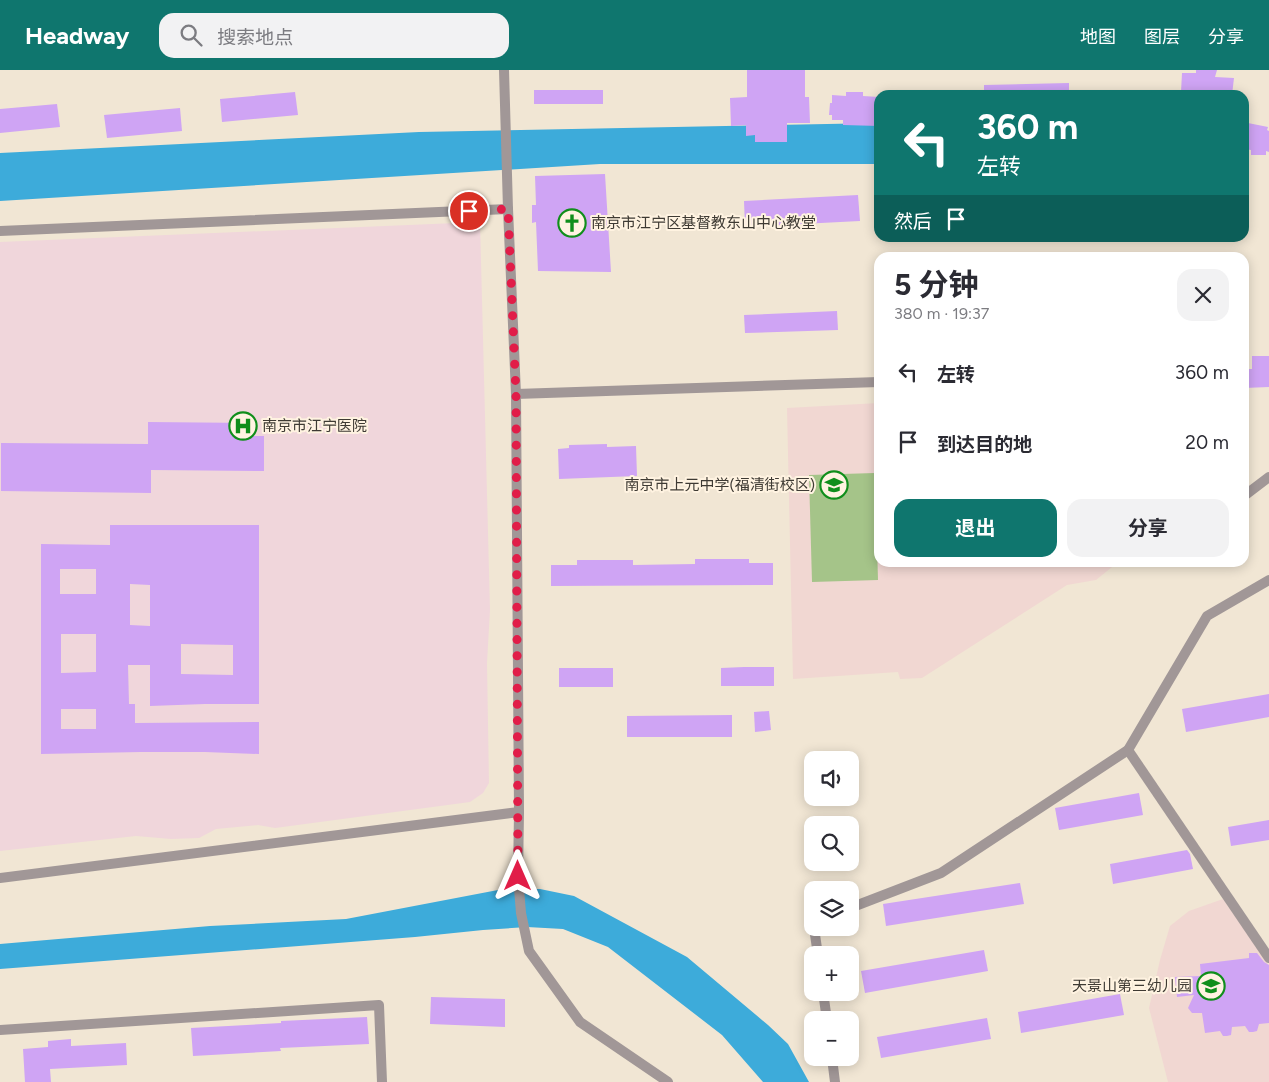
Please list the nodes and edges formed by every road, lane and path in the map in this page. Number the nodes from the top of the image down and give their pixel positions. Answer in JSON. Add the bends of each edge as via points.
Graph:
{"nodes":[{"id":1,"x":504,"y":70,"type":"edge"},
{"id":2,"x":508,"y":209,"type":"junction"},
{"id":3,"x":0,"y":231,"type":"edge"},
{"id":4,"x":874,"y":382,"type":"edge"},
{"id":5,"x":516,"y":394,"type":"junction"},
{"id":6,"x":1269,"y":477,"type":"edge"},
{"id":7,"x":1249,"y":492,"type":"edge"},
{"id":8,"x":1269,"y":580,"type":"edge"},
{"id":9,"x":1128,"y":750,"type":"junction"},
{"id":10,"x":519,"y":812,"type":"junction"},
{"id":11,"x":0,"y":878,"type":"edge"},
{"id":12,"x":859,"y":905,"type":"edge"},
{"id":13,"x":1269,"y":958,"type":"edge"},
{"id":14,"x":0,"y":1030,"type":"edge"},
{"id":15,"x":833,"y":1066,"type":"edge"},
{"id":16,"x":382,"y":1082,"type":"edge"},
{"id":17,"x":668,"y":1082,"type":"edge"},
{"id":18,"x":835,"y":1082,"type":"edge"}],
"edges":[{"from":1,"to":2,"type":"street"},
{"from":2,"to":3,"type":"street"},
{"from":2,"to":5,"type":"street"},
{"from":4,"to":5,"type":"street"},
{"from":5,"to":10,"type":"street"},
{"from":6,"to":7,"type":"street"},
{"from":8,"to":9,"type":"street","via":[[1207,616]]},
{"from":9,"to":12,"type":"street","via":[[941,873]]},
{"from":9,"to":13,"type":"street"},
{"from":10,"to":11,"type":"street"},
{"from":10,"to":17,"type":"street","via":[[518,876],[521,913],[530,951],[580,1022]]},
{"from":14,"to":16,"type":"street","via":[[379,1005]]},
{"from":15,"to":18,"type":"street"}]}
